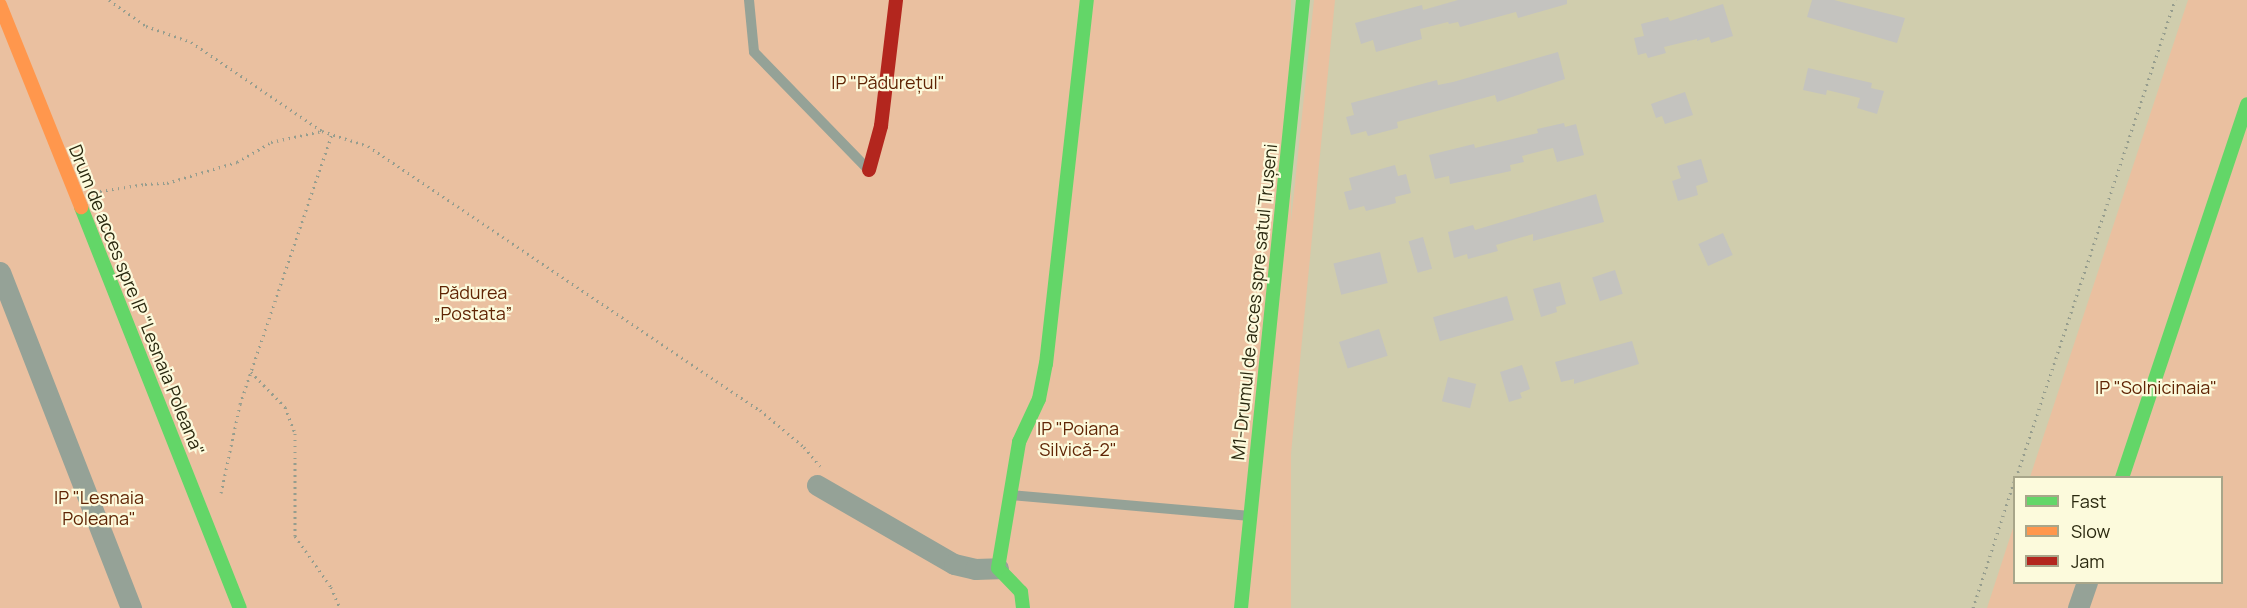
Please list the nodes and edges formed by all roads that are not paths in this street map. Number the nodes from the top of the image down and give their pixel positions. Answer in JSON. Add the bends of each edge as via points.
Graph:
{"nodes":[{"id":1,"x":749,"y":0,"type":"edge"},
{"id":2,"x":896,"y":0,"type":"edge"},
{"id":3,"x":1087,"y":0,"type":"edge"},
{"id":4,"x":1303,"y":0,"type":"edge"},
{"id":5,"x":0,"y":5,"type":"edge"},
{"id":6,"x":8,"y":46,"type":"edge"},
{"id":7,"x":2247,"y":104,"type":"edge"},
{"id":8,"x":869,"y":170,"type":"joint"},
{"id":9,"x":0,"y":273,"type":"edge"},
{"id":10,"x":2122,"y":476,"type":"edge"},
{"id":11,"x":818,"y":485,"type":"road end"},
{"id":12,"x":1010,"y":495,"type":"junction"},
{"id":13,"x":1250,"y":516,"type":"junction"},
{"id":14,"x":998,"y":568,"type":"junction"},
{"id":15,"x":2086,"y":584,"type":"edge"},
{"id":16,"x":131,"y":608,"type":"edge"},
{"id":17,"x":240,"y":608,"type":"edge"},
{"id":18,"x":1023,"y":608,"type":"edge"},
{"id":19,"x":1241,"y":608,"type":"edge"},
{"id":20,"x":2078,"y":608,"type":"edge"}],
"edges":[{"from":1,"to":8,"type":"lane","via":[[754,52]]},
{"from":2,"to":8,"type":"street","via":[[881,126]]},
{"from":3,"to":12,"type":"street","via":[[1046,364],[1039,399],[1019,442]]},
{"from":4,"to":13,"type":"street","name":"M1-Drumul de acces spre satul Trușeni"},
{"from":5,"to":6,"type":"street","name":"Drum de acces spre IP \"Lesnaia Poleana\""},
{"from":6,"to":17,"type":"street","name":"Drum de acces spre IP \"Lesnaia Poleana\"","via":[[78,201]]},
{"from":7,"to":10,"type":"street"},
{"from":9,"to":16,"type":"street"},
{"from":11,"to":14,"type":"street","via":[[954,564],[975,569]]},
{"from":12,"to":13,"type":"lane"},
{"from":12,"to":14,"type":"street"},
{"from":13,"to":19,"type":"street","name":"M1-Drumul de acces spre satul Trușeni"},
{"from":14,"to":18,"type":"street","via":[[1021,592]]},
{"from":15,"to":20,"type":"street"}]}
